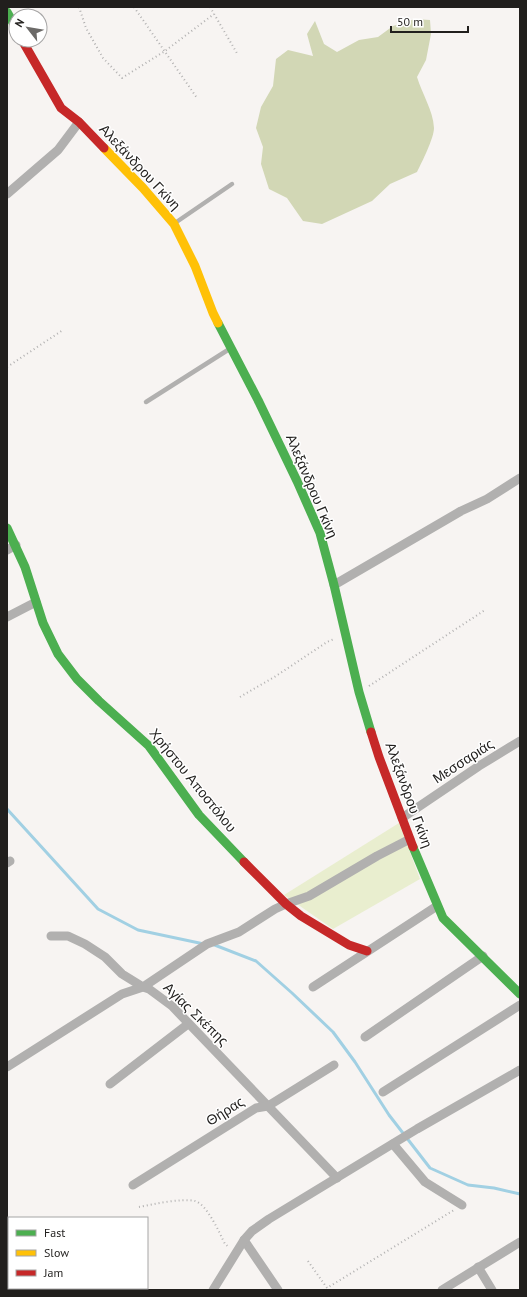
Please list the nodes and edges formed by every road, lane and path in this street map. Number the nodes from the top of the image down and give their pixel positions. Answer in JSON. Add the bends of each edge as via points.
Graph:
{"nodes":[{"id":1,"x":79,"y":7,"type":"edge"},
{"id":2,"x":134,"y":7,"type":"edge"},
{"id":3,"x":210,"y":7,"type":"edge"},
{"id":4,"x":214,"y":14,"type":"junction"},
{"id":5,"x":27,"y":48,"type":"edge"},
{"id":6,"x":165,"y":51,"type":"junction"},
{"id":7,"x":238,"y":55,"type":"dead end"},
{"id":8,"x":197,"y":98,"type":"dead end"},
{"id":9,"x":79,"y":122,"type":"junction"},
{"id":10,"x":232,"y":184,"type":"dead end"},
{"id":11,"x":7,"y":194,"type":"edge"},
{"id":12,"x":174,"y":224,"type":"junction"},
{"id":13,"x":63,"y":330,"type":"dead end"},
{"id":14,"x":231,"y":348,"type":"junction"},
{"id":15,"x":7,"y":366,"type":"edge"},
{"id":16,"x":146,"y":402,"type":"dead end"},
{"id":17,"x":520,"y":478,"type":"edge"},
{"id":18,"x":7,"y":528,"type":"edge"},
{"id":19,"x":16,"y":544,"type":"junction"},
{"id":20,"x":7,"y":550,"type":"edge"},
{"id":21,"x":334,"y":585,"type":"junction"},
{"id":22,"x":36,"y":602,"type":"junction"},
{"id":23,"x":485,"y":610,"type":"dead end"},
{"id":24,"x":7,"y":617,"type":"edge"},
{"id":25,"x":345,"y":635,"type":"junction"},
{"id":26,"x":360,"y":692,"type":"junction"},
{"id":27,"x":240,"y":697,"type":"dead end"},
{"id":28,"x":520,"y":741,"type":"edge"},
{"id":29,"x":402,"y":818,"type":"junction"},
{"id":30,"x":410,"y":839,"type":"junction"},
{"id":31,"x":286,"y":904,"type":"junction"},
{"id":32,"x":437,"y":906,"type":"junction"},
{"id":33,"x":51,"y":936,"type":"dead end"},
{"id":34,"x":367,"y":951,"type":"junction"},
{"id":35,"x":483,"y":956,"type":"junction"},
{"id":36,"x":142,"y":987,"type":"junction"},
{"id":37,"x":313,"y":987,"type":"dead end"},
{"id":38,"x":520,"y":994,"type":"edge"},
{"id":39,"x":520,"y":1005,"type":"edge"},
{"id":40,"x":188,"y":1024,"type":"junction"},
{"id":41,"x":365,"y":1037,"type":"dead end"},
{"id":42,"x":334,"y":1064,"type":"dead end"},
{"id":43,"x":7,"y":1066,"type":"edge"},
{"id":44,"x":520,"y":1070,"type":"edge"},
{"id":45,"x":110,"y":1084,"type":"dead end"},
{"id":46,"x":383,"y":1092,"type":"dead end"},
{"id":47,"x":268,"y":1106,"type":"junction"},
{"id":48,"x":395,"y":1143,"type":"junction"},
{"id":49,"x":337,"y":1178,"type":"junction"},
{"id":50,"x":133,"y":1185,"type":"dead end"},
{"id":51,"x":462,"y":1205,"type":"joint"},
{"id":52,"x":139,"y":1207,"type":"dead end"},
{"id":53,"x":244,"y":1240,"type":"junction"},
{"id":54,"x":520,"y":1242,"type":"edge"},
{"id":55,"x":236,"y":1253,"type":"junction"},
{"id":56,"x":308,"y":1261,"type":"dead end"},
{"id":57,"x":478,"y":1267,"type":"junction"},
{"id":58,"x":213,"y":1290,"type":"edge"},
{"id":59,"x":278,"y":1290,"type":"edge"},
{"id":60,"x":442,"y":1290,"type":"edge"},
{"id":61,"x":492,"y":1290,"type":"edge"}],
"edges":[{"from":1,"to":6,"type":"path","via":[[86,28],[103,58],[122,78]]},
{"from":2,"to":6,"type":"path"},
{"from":3,"to":4,"type":"path"},
{"from":4,"to":6,"type":"path"},
{"from":4,"to":7,"type":"path"},
{"from":5,"to":9,"type":"street","name":"Αλεξάνδρου Γκίνη","via":[[61,108]]},
{"from":6,"to":8,"type":"path"},
{"from":9,"to":11,"type":"street","via":[[58,150]]},
{"from":9,"to":12,"type":"street","name":"Αλεξάνδρου Γκίνη"},
{"from":10,"to":12,"type":"lane"},
{"from":12,"to":14,"type":"street","name":"Αλεξάνδρου Γκίνη"},
{"from":13,"to":15,"type":"path"},
{"from":14,"to":16,"type":"lane"},
{"from":14,"to":21,"type":"street","name":"Αλεξάνδρου Γκίνη","via":[[320,533]]},
{"from":17,"to":21,"type":"street"},
{"from":18,"to":19,"type":"street","name":"Χρήστου Αποστόλου"},
{"from":19,"to":20,"type":"street"},
{"from":19,"to":22,"type":"street","name":"Χρήστου Αποστόλου"},
{"from":21,"to":25,"type":"street","name":"Αλεξάνδρου Γκίνη"},
{"from":22,"to":24,"type":"street"},
{"from":22,"to":31,"type":"street","name":"Χρήστου Αποστόλου","via":[[58,654],[77,679],[149,746],[199,815]]},
{"from":23,"to":26,"type":"path"},
{"from":25,"to":26,"type":"street","name":"Αλεξάνδρου Γκίνη"},
{"from":25,"to":27,"type":"path","via":[[327,642]]},
{"from":26,"to":29,"type":"street","name":"Αλεξάνδρου Γκίνη","via":[[379,757]]},
{"from":28,"to":29,"type":"street","name":"Μεσσαριάς"},
{"from":29,"to":30,"type":"street","name":"Αλεξάνδρου Γκίνη"},
{"from":30,"to":31,"type":"street","via":[[309,896]]},
{"from":30,"to":32,"type":"street","name":"Αλεξάνδρου Γκίνη"},
{"from":31,"to":34,"type":"street","name":"Χρήστου Αποστόλου","via":[[349,946]]},
{"from":31,"to":36,"type":"street","via":[[239,932],[207,944]]},
{"from":32,"to":34,"type":"street"},
{"from":32,"to":35,"type":"street","name":"Αλεξάνδρου Γκίνη","via":[[443,918]]},
{"from":33,"to":36,"type":"street","via":[[68,936],[85,944]]},
{"from":34,"to":37,"type":"street"},
{"from":35,"to":38,"type":"street","name":"Αλεξάνδρου Γκίνη"},
{"from":35,"to":41,"type":"street"},
{"from":36,"to":40,"type":"street","name":"Αγίας Σκέπης","via":[[149,989],[172,1006]]},
{"from":36,"to":43,"type":"street","name":"Αγίας Σκέπης","via":[[122,994]]},
{"from":39,"to":46,"type":"street"},
{"from":40,"to":45,"type":"street"},
{"from":40,"to":47,"type":"street","name":"Αγίας Σκέπης"},
{"from":42,"to":47,"type":"street","name":"Θήρας"},
{"from":44,"to":48,"type":"street"},
{"from":47,"to":49,"type":"street","name":"Αγίας Σκέπης"},
{"from":47,"to":50,"type":"street","name":"Θήρας","via":[[256,1108]]},
{"from":48,"to":49,"type":"street"},
{"from":48,"to":51,"type":"street","via":[[425,1182]]},
{"from":49,"to":53,"type":"street","via":[[269,1219]]},
{"from":51,"to":56,"type":"path","via":[[327,1288]]},
{"from":52,"to":55,"type":"path","via":[[171,1201],[196,1201],[205,1208],[225,1244]]},
{"from":53,"to":55,"type":"street"},
{"from":53,"to":59,"type":"street"},
{"from":54,"to":57,"type":"street"},
{"from":55,"to":58,"type":"street"},
{"from":57,"to":60,"type":"street"},
{"from":57,"to":61,"type":"street"}]}
